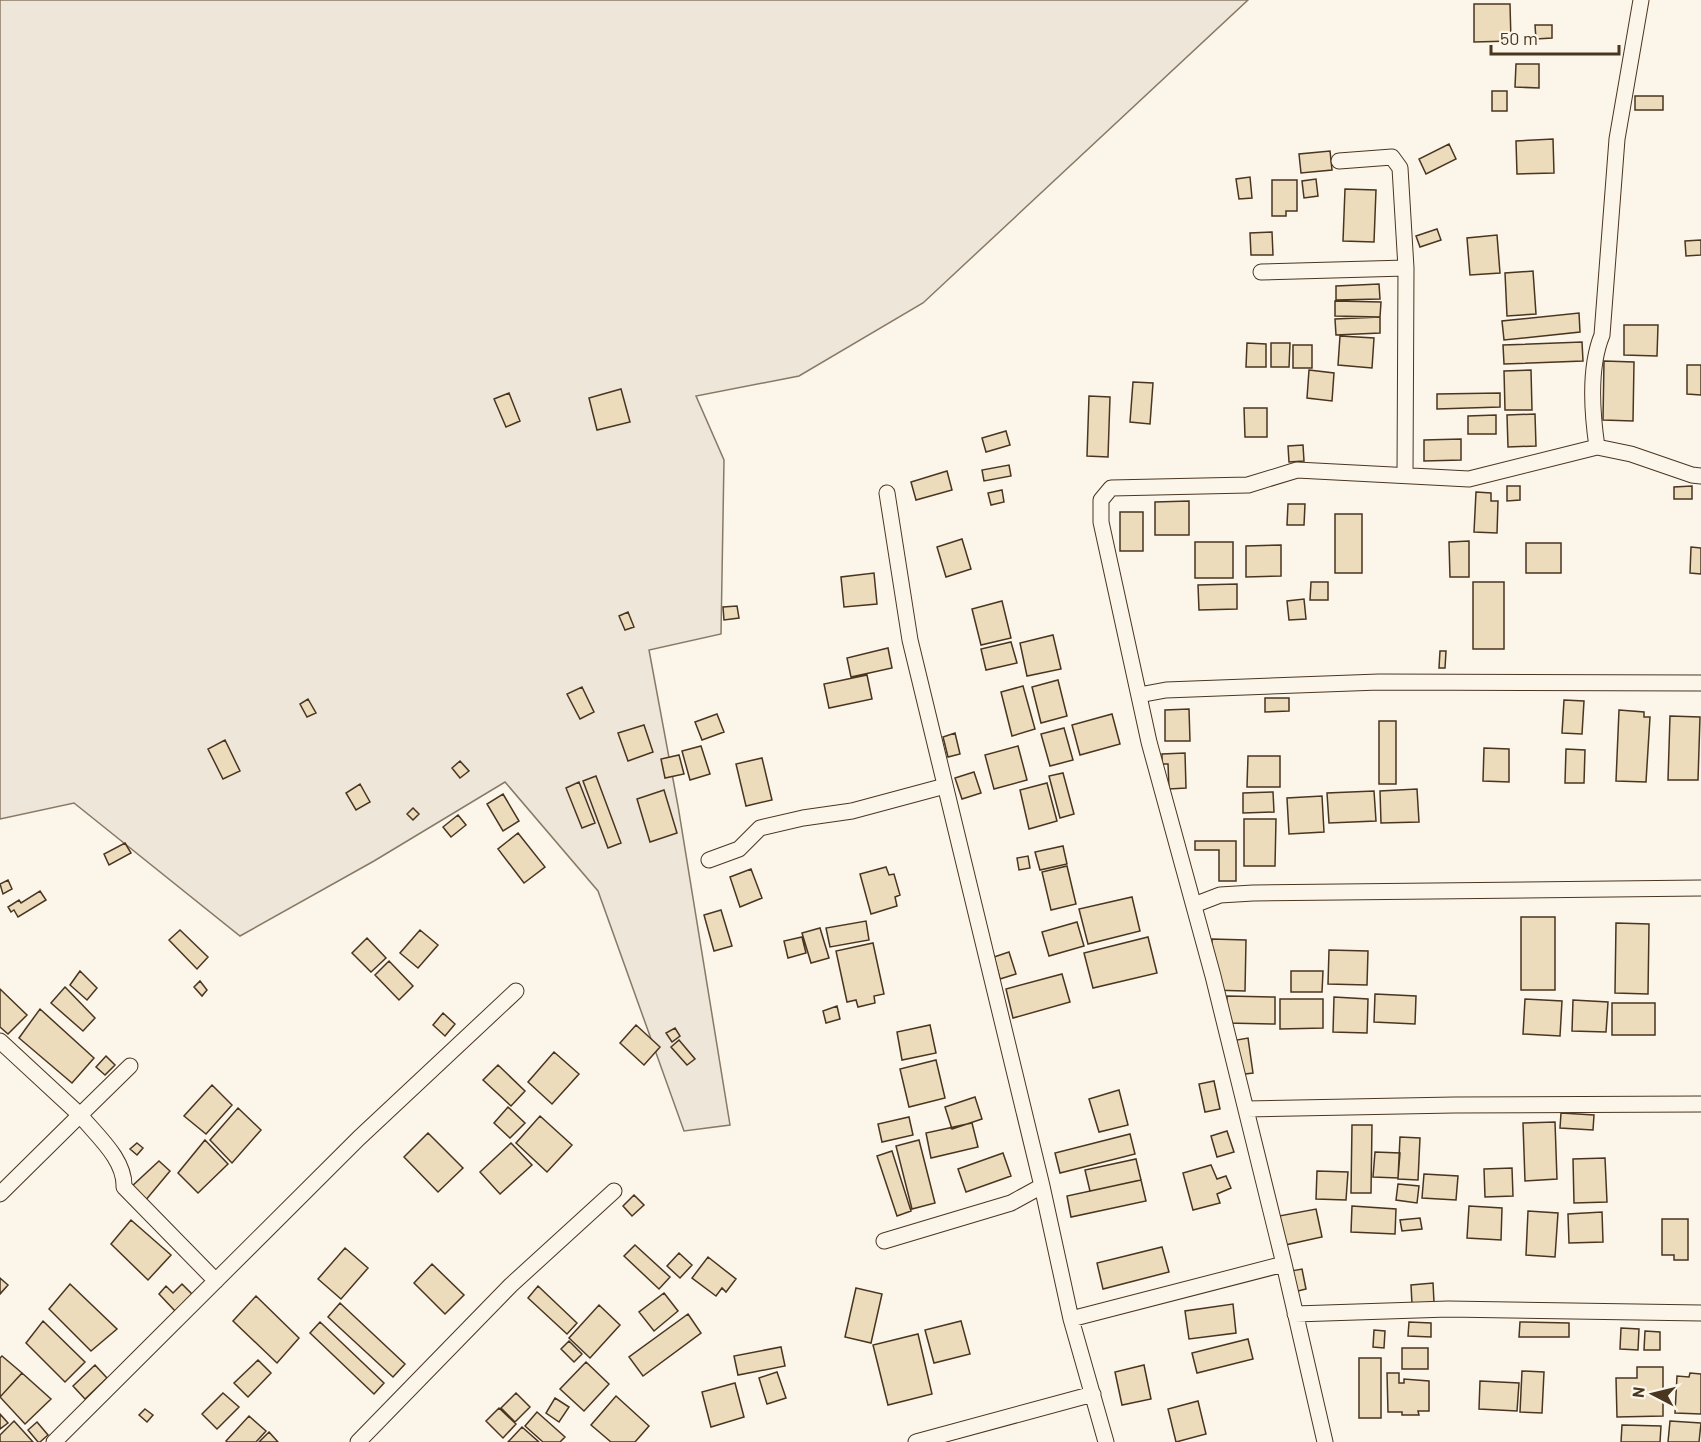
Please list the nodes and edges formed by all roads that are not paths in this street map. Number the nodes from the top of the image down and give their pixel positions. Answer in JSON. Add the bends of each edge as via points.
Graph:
{"nodes":[{"id":1,"x":1641,"y":0,"type":"edge"},
{"id":2,"x":1339,"y":161,"type":"dead end"},
{"id":3,"x":1406,"y":268,"type":"junction"},
{"id":4,"x":1261,"y":272,"type":"dead end"},
{"id":5,"x":1598,"y":447,"type":"junction"},
{"id":6,"x":1405,"y":475,"type":"junction"},
{"id":7,"x":1701,"y":476,"type":"edge"},
{"id":8,"x":887,"y":494,"type":"dead end"},
{"id":9,"x":1701,"y":683,"type":"edge"},
{"id":10,"x":1138,"y":695,"type":"junction"},
{"id":11,"x":945,"y":786,"type":"junction"},
{"id":12,"x":709,"y":860,"type":"dead end"},
{"id":13,"x":1701,"y":888,"type":"edge"},
{"id":14,"x":1194,"y":905,"type":"junction"},
{"id":15,"x":516,"y":991,"type":"dead end"},
{"id":16,"x":0,"y":1041,"type":"edge"},
{"id":17,"x":130,"y":1066,"type":"dead end"},
{"id":18,"x":1701,"y":1104,"type":"edge"},
{"id":19,"x":1246,"y":1109,"type":"junction"},
{"id":20,"x":80,"y":1115,"type":"junction"},
{"id":21,"x":1042,"y":1186,"type":"junction"},
{"id":22,"x":614,"y":1191,"type":"dead end"},
{"id":23,"x":0,"y":1194,"type":"edge"},
{"id":24,"x":884,"y":1241,"type":"dead end"},
{"id":25,"x":1284,"y":1264,"type":"junction"},
{"id":26,"x":216,"y":1281,"type":"junction"},
{"id":27,"x":1701,"y":1312,"type":"edge"},
{"id":28,"x":1295,"y":1314,"type":"junction"},
{"id":29,"x":1071,"y":1318,"type":"junction"},
{"id":30,"x":1093,"y":1394,"type":"junction"},
{"id":31,"x":54,"y":1442,"type":"edge"},
{"id":32,"x":358,"y":1442,"type":"edge"},
{"id":33,"x":916,"y":1442,"type":"edge"},
{"id":34,"x":1106,"y":1442,"type":"edge"},
{"id":35,"x":1324,"y":1442,"type":"edge"}],
"edges":[{"from":1,"to":5,"type":"street","via":[[1617,139],[1602,335],[1596,350],[1593,413]]},
{"from":2,"to":3,"type":"street","via":[[1392,157],[1400,168]]},
{"from":3,"to":4,"type":"street"},
{"from":3,"to":6,"type":"street"},
{"from":5,"to":6,"type":"street","via":[[1469,479]]},
{"from":5,"to":7,"type":"street"},
{"from":6,"to":10,"type":"street","via":[[1297,470],[1248,485],[1112,488],[1101,500],[1101,522]]},
{"from":8,"to":11,"type":"street","via":[[910,640]]},
{"from":9,"to":10,"type":"street","via":[[1379,682],[1166,690]]},
{"from":10,"to":14,"type":"street"},
{"from":11,"to":12,"type":"street","via":[[852,811],[760,828],[740,849]]},
{"from":11,"to":21,"type":"street"},
{"from":13,"to":14,"type":"street","via":[[1253,893],[1220,895]]},
{"from":14,"to":19,"type":"street"},
{"from":15,"to":26,"type":"street","via":[[359,1138]]},
{"from":16,"to":20,"type":"street"},
{"from":17,"to":20,"type":"street"},
{"from":18,"to":19,"type":"street"},
{"from":19,"to":25,"type":"street"},
{"from":20,"to":23,"type":"street"},
{"from":20,"to":26,"type":"street","via":[[121,1166],[124,1188]]},
{"from":21,"to":24,"type":"street","via":[[1011,1203]]},
{"from":21,"to":29,"type":"street"},
{"from":22,"to":32,"type":"street","via":[[511,1285]]},
{"from":25,"to":28,"type":"street"},
{"from":25,"to":29,"type":"street"},
{"from":26,"to":31,"type":"street"},
{"from":27,"to":28,"type":"street","via":[[1448,1309]]},
{"from":28,"to":35,"type":"street"},
{"from":29,"to":30,"type":"street"},
{"from":30,"to":33,"type":"street"},
{"from":30,"to":34,"type":"street"}]}
